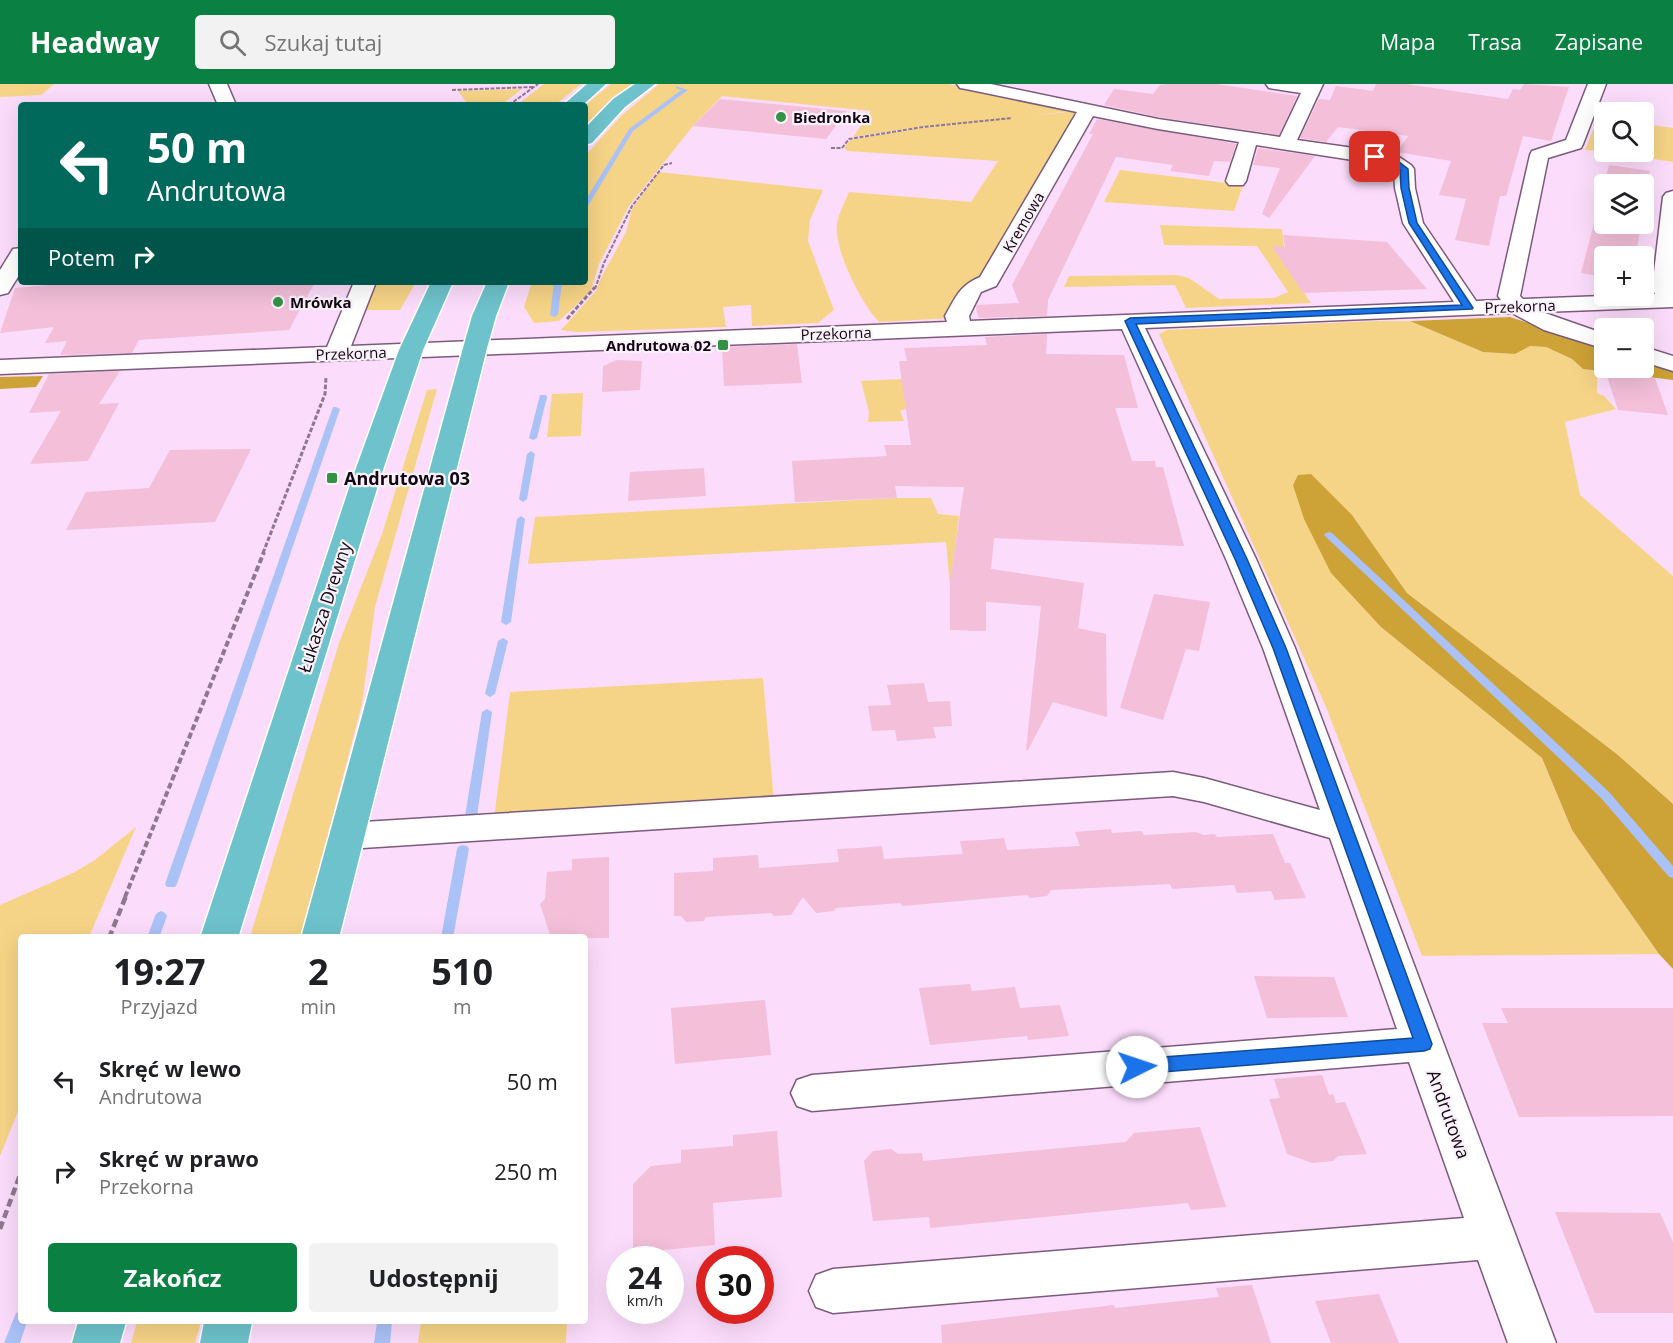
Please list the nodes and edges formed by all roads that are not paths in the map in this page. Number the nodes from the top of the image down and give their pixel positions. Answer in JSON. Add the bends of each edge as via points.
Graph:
{"nodes":[{"id":1,"x":218,"y":84,"type":"edge"},
{"id":2,"x":597,"y":84,"type":"edge"},
{"id":3,"x":645,"y":84,"type":"edge"},
{"id":4,"x":966,"y":84,"type":"edge"},
{"id":5,"x":1275,"y":84,"type":"edge"},
{"id":6,"x":1597,"y":84,"type":"edge"},
{"id":7,"x":1312,"y":87,"type":"edge"},
{"id":8,"x":226,"y":102,"type":"edge"},
{"id":9,"x":576,"y":102,"type":"edge"},
{"id":10,"x":1088,"y":109,"type":"junction"},
{"id":11,"x":588,"y":136,"type":"edge"},
{"id":12,"x":1249,"y":138,"type":"junction"},
{"id":13,"x":1286,"y":143,"type":"junction"},
{"id":14,"x":1236,"y":181,"type":"dead end"},
{"id":15,"x":1673,"y":197,"type":"edge"},
{"id":16,"x":18,"y":259,"type":"edge"},
{"id":17,"x":363,"y":285,"type":"edge"},
{"id":18,"x":440,"y":285,"type":"edge"},
{"id":19,"x":497,"y":285,"type":"edge"},
{"id":20,"x":0,"y":288,"type":"edge"},
{"id":21,"x":1673,"y":300,"type":"edge"},
{"id":22,"x":1516,"y":306,"type":"junction"},
{"id":23,"x":1469,"y":308,"type":"junction"},
{"id":24,"x":1130,"y":321,"type":"junction"},
{"id":25,"x":961,"y":328,"type":"junction"},
{"id":26,"x":1594,"y":338,"type":"edge"},
{"id":27,"x":475,"y":348,"type":"junction"},
{"id":28,"x":411,"y":350,"type":"junction"},
{"id":29,"x":336,"y":353,"type":"junction"},
{"id":30,"x":1654,"y":357,"type":"edge"},
{"id":31,"x":1673,"y":364,"type":"edge"},
{"id":32,"x":0,"y":367,"type":"edge"},
{"id":33,"x":1346,"y":830,"type":"junction"},
{"id":34,"x":347,"y":836,"type":"junction"},
{"id":35,"x":220,"y":934,"type":"edge"},
{"id":36,"x":321,"y":934,"type":"edge"},
{"id":37,"x":1424,"y":1044,"type":"junction"},
{"id":38,"x":812,"y":1093,"type":"dead end"},
{"id":39,"x":1494,"y":1237,"type":"junction"},
{"id":40,"x":833,"y":1291,"type":"dead end"},
{"id":41,"x":101,"y":1324,"type":"edge"},
{"id":42,"x":228,"y":1324,"type":"edge"},
{"id":43,"x":96,"y":1343,"type":"edge"},
{"id":44,"x":224,"y":1343,"type":"edge"},
{"id":45,"x":1533,"y":1343,"type":"edge"}],
"edges":[{"from":1,"to":8,"type":"street"},
{"from":2,"to":9,"type":"main road"},
{"from":3,"to":11,"type":"main road","via":[[619,103]]},
{"from":4,"to":10,"type":"street"},
{"from":5,"to":7,"type":"street"},
{"from":6,"to":22,"type":"street","via":[[1574,144],[1539,154],[1509,296]]},
{"from":7,"to":13,"type":"street"},
{"from":10,"to":12,"type":"street"},
{"from":10,"to":25,"type":"street","name":"Kremowa","via":[[988,281],[972,288],[957,315]]},
{"from":12,"to":13,"type":"street"},
{"from":12,"to":14,"type":"street"},
{"from":13,"to":23,"type":"street","via":[[1384,159],[1403,167],[1413,223]]},
{"from":15,"to":21,"type":"street","via":[[1663,289]]},
{"from":16,"to":20,"type":"street"},
{"from":17,"to":29,"type":"street"},
{"from":18,"to":28,"type":"main road","name":"Łukasza Drewny"},
{"from":19,"to":27,"type":"main road"},
{"from":21,"to":22,"type":"street","name":"Przekorna"},
{"from":22,"to":23,"type":"street","name":"Przekorna"},
{"from":22,"to":26,"type":"street","via":[[1549,323]]},
{"from":23,"to":24,"type":"street","name":"Przekorna"},
{"from":24,"to":25,"type":"street","name":"Przekorna"},
{"from":24,"to":33,"type":"street","name":"Andrutowa","via":[[1267,619]]},
{"from":25,"to":27,"type":"street","name":"Przekorna"},
{"from":27,"to":28,"type":"street","name":"Przekorna"},
{"from":27,"to":34,"type":"main road"},
{"from":28,"to":29,"type":"street","name":"Przekorna"},
{"from":28,"to":35,"type":"main road","name":"Łukasza Drewny"},
{"from":29,"to":32,"type":"street","name":"Przekorna"},
{"from":30,"to":31,"type":"street"},
{"from":33,"to":34,"type":"street","via":[[1173,784]]},
{"from":33,"to":37,"type":"street","name":"Andrutowa"},
{"from":34,"to":36,"type":"main road"},
{"from":37,"to":38,"type":"street"},
{"from":37,"to":39,"type":"street","name":"Andrutowa"},
{"from":39,"to":40,"type":"street"},
{"from":39,"to":45,"type":"street","name":"Andrutowa"},
{"from":41,"to":43,"type":"main road"},
{"from":42,"to":44,"type":"main road"}]}
